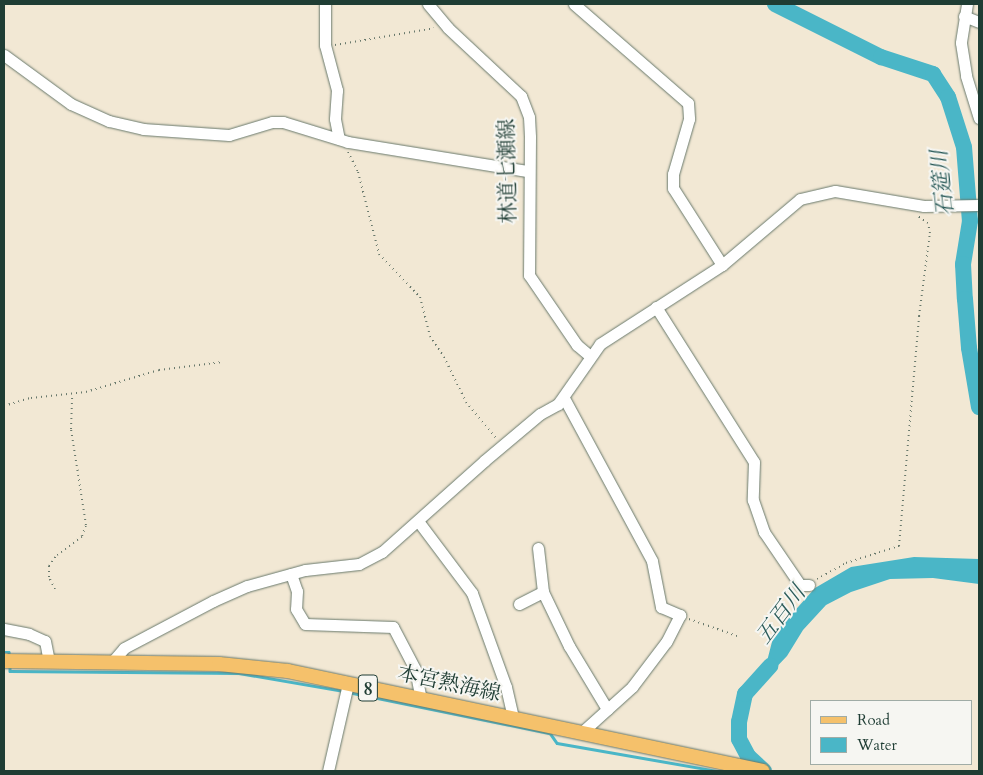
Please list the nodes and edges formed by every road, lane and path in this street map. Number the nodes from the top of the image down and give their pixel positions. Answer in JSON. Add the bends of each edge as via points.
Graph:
{"nodes":[{"id":1,"x":325,"y":4,"type":"edge"},
{"id":2,"x":428,"y":4,"type":"edge"},
{"id":3,"x":574,"y":4,"type":"edge"},
{"id":4,"x":966,"y":4,"type":"edge"},
{"id":5,"x":964,"y":16,"type":"junction"},
{"id":6,"x":979,"y":22,"type":"edge"},
{"id":7,"x":445,"y":24,"type":"junction"},
{"id":8,"x":326,"y":45,"type":"junction"},
{"id":9,"x":4,"y":55,"type":"edge"},
{"id":10,"x":979,"y":118,"type":"edge"},
{"id":11,"x":342,"y":140,"type":"junction"},
{"id":12,"x":528,"y":171,"type":"junction"},
{"id":13,"x":906,"y":204,"type":"junction"},
{"id":14,"x":979,"y":205,"type":"edge"},
{"id":15,"x":722,"y":265,"type":"junction"},
{"id":16,"x":656,"y":307,"type":"junction"},
{"id":17,"x":590,"y":356,"type":"junction"},
{"id":18,"x":223,"y":362,"type":"dead end"},
{"id":19,"x":72,"y":394,"type":"junction"},
{"id":20,"x":564,"y":398,"type":"junction"},
{"id":21,"x":4,"y":406,"type":"edge"},
{"id":22,"x":503,"y":445,"type":"junction"},
{"id":23,"x":418,"y":521,"type":"junction"},
{"id":24,"x":538,"y":548,"type":"dead end"},
{"id":25,"x":291,"y":574,"type":"junction"},
{"id":26,"x":809,"y":585,"type":"joint"},
{"id":27,"x":55,"y":589,"type":"dead end"},
{"id":28,"x":543,"y":592,"type":"junction"},
{"id":29,"x":519,"y":604,"type":"dead end"},
{"id":30,"x":680,"y":615,"type":"junction"},
{"id":31,"x":4,"y":629,"type":"edge"},
{"id":32,"x":737,"y":636,"type":"dead end"},
{"id":33,"x":4,"y":661,"type":"edge"},
{"id":34,"x":49,"y":661,"type":"junction"},
{"id":35,"x":112,"y":662,"type":"junction"},
{"id":36,"x":348,"y":684,"type":"junction"},
{"id":37,"x":421,"y":699,"type":"junction"},
{"id":38,"x":608,"y":709,"type":"junction"},
{"id":39,"x":513,"y":718,"type":"junction"},
{"id":40,"x":582,"y":732,"type":"junction"},
{"id":41,"x":328,"y":771,"type":"edge"},
{"id":42,"x":763,"y":771,"type":"edge"}],
"edges":[{"from":1,"to":8,"type":"street"},
{"from":2,"to":7,"type":"street","name":"林道七瀬線"},
{"from":3,"to":15,"type":"street","via":[[688,103],[689,119],[672,188]]},
{"from":4,"to":5,"type":"street"},
{"from":5,"to":6,"type":"street"},
{"from":5,"to":10,"type":"street","via":[[961,43],[966,76]]},
{"from":7,"to":8,"type":"path"},
{"from":7,"to":12,"type":"street","name":"林道七瀬線","via":[[521,96],[528,117]]},
{"from":8,"to":11,"type":"street","via":[[337,90],[335,119]]},
{"from":9,"to":11,"type":"street","via":[[71,104],[109,121],[168,133],[221,135],[279,122]]},
{"from":11,"to":12,"type":"street"},
{"from":11,"to":22,"type":"path","via":[[358,172],[379,254],[420,297],[427,330],[466,402],[478,421]]},
{"from":12,"to":17,"type":"street","name":"林道七瀬線","via":[[527,249],[531,281],[548,307],[566,326],[576,345]]},
{"from":13,"to":14,"type":"street"},
{"from":13,"to":15,"type":"street","via":[[841,191],[809,196],[786,207]]},
{"from":13,"to":26,"type":"path","via":[[928,223],[930,233],[918,316],[900,543],[895,550],[839,566]]},
{"from":15,"to":16,"type":"street"},
{"from":16,"to":17,"type":"street","via":[[609,336]]},
{"from":16,"to":26,"type":"street","via":[[754,462],[753,500],[764,532],[800,585]]},
{"from":17,"to":20,"type":"street"},
{"from":18,"to":19,"type":"path","via":[[159,370]]},
{"from":19,"to":21,"type":"path","via":[[31,398]]},
{"from":19,"to":27,"type":"path","via":[[71,430],[86,525],[82,536],[57,555],[49,566],[49,576]]},
{"from":20,"to":22,"type":"street"},
{"from":20,"to":30,"type":"street","via":[[652,560],[661,607]]},
{"from":22,"to":23,"type":"street"},
{"from":23,"to":25,"type":"street","via":[[367,562]]},
{"from":23,"to":39,"type":"street","via":[[472,593],[502,674]]},
{"from":24,"to":28,"type":"street"},
{"from":25,"to":35,"type":"street","via":[[213,601],[124,648]]},
{"from":25,"to":37,"type":"street","via":[[296,591],[296,609],[305,624],[393,628],[414,669]]},
{"from":28,"to":29,"type":"street"},
{"from":28,"to":38,"type":"street","via":[[569,646]]},
{"from":30,"to":32,"type":"path"},
{"from":30,"to":38,"type":"street","via":[[666,642],[641,676]]},
{"from":31,"to":34,"type":"street","via":[[45,641]]},
{"from":33,"to":34,"type":"main road","name":"本宮熱海線","number":"8"},
{"from":34,"to":35,"type":"main road","name":"本宮熱海線","number":"8"},
{"from":35,"to":36,"type":"main road","name":"本宮熱海線","number":"8","via":[[251,666]]},
{"from":36,"to":37,"type":"main road","name":"本宮熱海線","number":"8"},
{"from":36,"to":41,"type":"street"},
{"from":37,"to":39,"type":"main road","name":"本宮熱海線","number":"8"},
{"from":38,"to":40,"type":"street"},
{"from":39,"to":40,"type":"main road","name":"本宮熱海線","number":"8"},
{"from":40,"to":42,"type":"main road","name":"本宮熱海線","number":"8"}]}
